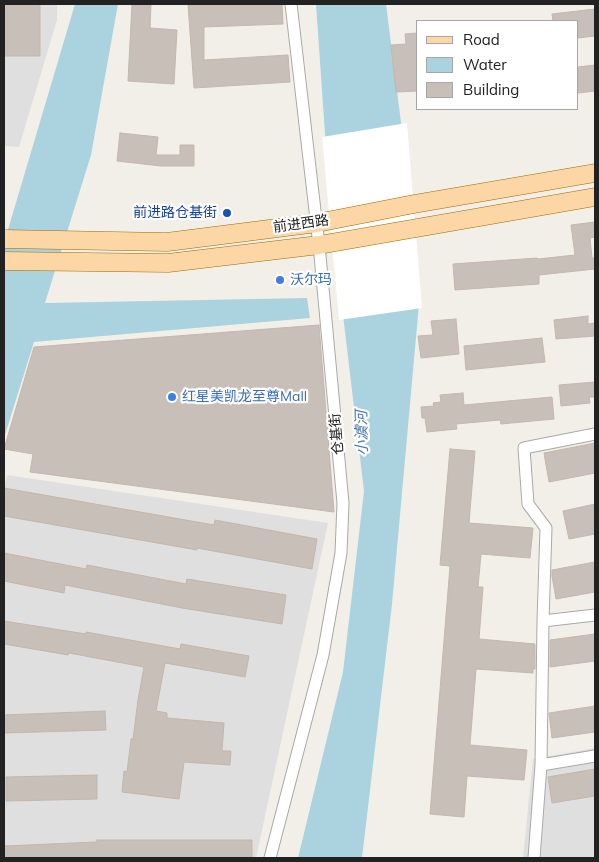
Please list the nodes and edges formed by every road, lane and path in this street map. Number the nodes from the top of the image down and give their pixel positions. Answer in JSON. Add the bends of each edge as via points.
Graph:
{"nodes":[{"id":1,"x":291,"y":4,"type":"edge"},
{"id":2,"x":595,"y":173,"type":"edge"},
{"id":3,"x":595,"y":197,"type":"edge"},
{"id":4,"x":323,"y":222,"type":"junction"},
{"id":5,"x":4,"y":239,"type":"edge"},
{"id":6,"x":326,"y":244,"type":"junction"},
{"id":7,"x":4,"y":260,"type":"edge"},
{"id":8,"x":595,"y":434,"type":"edge"},
{"id":9,"x":595,"y":615,"type":"edge"},
{"id":10,"x":543,"y":621,"type":"junction"},
{"id":11,"x":595,"y":756,"type":"edge"},
{"id":12,"x":540,"y":765,"type":"junction"},
{"id":13,"x":270,"y":858,"type":"edge"},
{"id":14,"x":534,"y":858,"type":"edge"}],
"edges":[{"from":1,"to":4,"type":"street","name":"仓基街"},
{"from":2,"to":4,"type":"main road","name":"前进西路"},
{"from":3,"to":6,"type":"main road","name":"前进西路"},
{"from":4,"to":5,"type":"main road","name":"前进西路","via":[[167,242]]},
{"from":4,"to":6,"type":"street","name":"仓基街"},
{"from":6,"to":7,"type":"main road","name":"前进西路","via":[[168,264]]},
{"from":6,"to":13,"type":"street","name":"仓基街","via":[[343,503],[341,553],[323,655]]},
{"from":8,"to":10,"type":"street","via":[[524,448],[528,504],[546,528]]},
{"from":9,"to":10,"type":"street"},
{"from":10,"to":12,"type":"street"},
{"from":11,"to":12,"type":"street"},
{"from":12,"to":14,"type":"street"}]}
